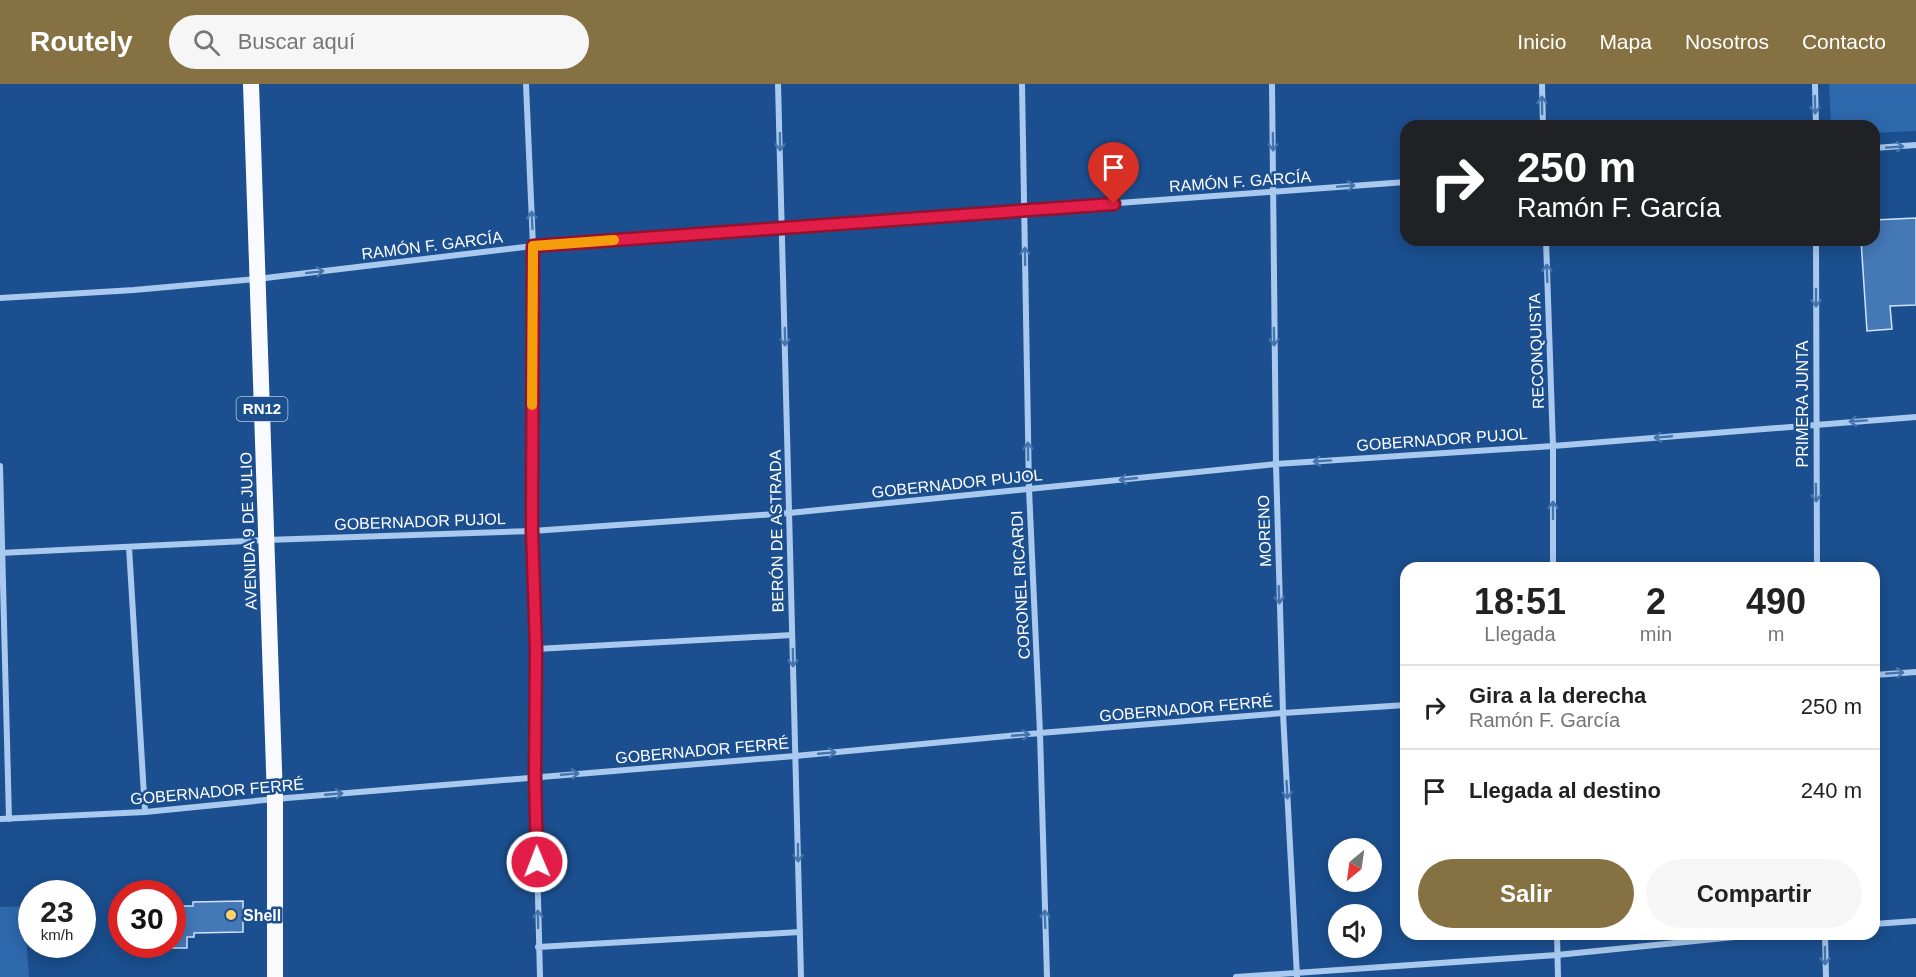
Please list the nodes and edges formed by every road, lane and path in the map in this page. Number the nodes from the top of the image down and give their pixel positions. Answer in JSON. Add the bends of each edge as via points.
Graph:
{"nodes":[{"id":1,"x":251,"y":84,"type":"edge"},
{"id":2,"x":526,"y":84,"type":"edge"},
{"id":3,"x":778,"y":84,"type":"edge"},
{"id":4,"x":1022,"y":84,"type":"edge"},
{"id":5,"x":1272,"y":84,"type":"edge"},
{"id":6,"x":1542,"y":84,"type":"edge"},
{"id":7,"x":1815,"y":84,"type":"edge"},
{"id":8,"x":1543,"y":120,"type":"edge"},
{"id":9,"x":1816,"y":120,"type":"edge"},
{"id":10,"x":1916,"y":145,"type":"edge"},
{"id":11,"x":1880,"y":148,"type":"edge"},
{"id":12,"x":1400,"y":182,"type":"edge"},
{"id":13,"x":1273,"y":192,"type":"junction"},
{"id":14,"x":1024,"y":210,"type":"junction"},
{"id":15,"x":782,"y":227,"type":"junction"},
{"id":16,"x":533,"y":246,"type":"junction"},
{"id":17,"x":1546,"y":246,"type":"edge"},
{"id":18,"x":1816,"y":246,"type":"edge"},
{"id":19,"x":257,"y":279,"type":"junction"},
{"id":20,"x":0,"y":298,"type":"edge"},
{"id":21,"x":1916,"y":417,"type":"edge"},
{"id":22,"x":1815,"y":424,"type":"junction"},
{"id":23,"x":1553,"y":446,"type":"junction"},
{"id":24,"x":1276,"y":464,"type":"junction"},
{"id":25,"x":0,"y":466,"type":"edge"},
{"id":26,"x":1029,"y":489,"type":"junction"},
{"id":27,"x":789,"y":513,"type":"junction"},
{"id":28,"x":532,"y":531,"type":"junction"},
{"id":29,"x":266,"y":540,"type":"junction"},
{"id":30,"x":129,"y":547,"type":"junction"},
{"id":31,"x":2,"y":553,"type":"edge"},
{"id":32,"x":1553,"y":562,"type":"edge"},
{"id":33,"x":1817,"y":562,"type":"edge"},
{"id":34,"x":792,"y":635,"type":"junction"},
{"id":35,"x":536,"y":649,"type":"junction"},
{"id":36,"x":1916,"y":672,"type":"edge"},
{"id":37,"x":1880,"y":675,"type":"edge"},
{"id":38,"x":3,"y":686,"type":"edge"},
{"id":39,"x":1400,"y":705,"type":"edge"},
{"id":40,"x":1283,"y":713,"type":"junction"},
{"id":41,"x":1040,"y":733,"type":"junction"},
{"id":42,"x":795,"y":756,"type":"junction"},
{"id":43,"x":535,"y":777,"type":"junction"},
{"id":44,"x":276,"y":799,"type":"junction"},
{"id":45,"x":145,"y":812,"type":"junction"},
{"id":46,"x":0,"y":819,"type":"edge"},
{"id":47,"x":9,"y":819,"type":"junction"},
{"id":48,"x":1916,"y":921,"type":"edge"},
{"id":49,"x":1880,"y":924,"type":"edge"},
{"id":50,"x":800,"y":932,"type":"junction"},
{"id":51,"x":1557,"y":940,"type":"edge"},
{"id":52,"x":1705,"y":940,"type":"edge"},
{"id":53,"x":1825,"y":940,"type":"edge"},
{"id":54,"x":538,"y":947,"type":"junction"},
{"id":55,"x":1557,"y":955,"type":"junction"},
{"id":56,"x":1297,"y":974,"type":"edge"},
{"id":57,"x":275,"y":977,"type":"edge"},
{"id":58,"x":540,"y":977,"type":"edge"},
{"id":59,"x":801,"y":977,"type":"edge"},
{"id":60,"x":1047,"y":977,"type":"edge"},
{"id":61,"x":1236,"y":977,"type":"edge"},
{"id":62,"x":1558,"y":977,"type":"edge"},
{"id":63,"x":1826,"y":977,"type":"edge"}],
"edges":[{"from":1,"to":19,"type":"highway","name":"AVENIDA 9 DE JULIO","number":"RN12"},
{"from":16,"to":2,"type":"street","one_way":true},
{"from":3,"to":15,"type":"street","name":"BERÓN DE ASTRADA","one_way":true},
{"from":4,"to":14,"type":"street","name":"CORONEL RICARDI"},
{"from":5,"to":13,"type":"street","name":"MORENO","one_way":true},
{"from":8,"to":6,"type":"street","one_way":true},
{"from":7,"to":9,"type":"street","one_way":true},
{"from":11,"to":10,"type":"street","one_way":true},
{"from":13,"to":12,"type":"street","name":"RAMÓN F. GARCÍA","one_way":true},
{"from":13,"to":14,"type":"street","name":"RAMÓN F. GARCÍA"},
{"from":13,"to":24,"type":"street","name":"MORENO","one_way":true},
{"from":14,"to":15,"type":"street","name":"RAMÓN F. GARCÍA"},
{"from":26,"to":14,"type":"street","name":"CORONEL RICARDI","one_way":true},
{"from":15,"to":16,"type":"street","name":"RAMÓN F. GARCÍA"},
{"from":15,"to":27,"type":"street","name":"BERÓN DE ASTRADA","one_way":true},
{"from":19,"to":16,"type":"street","name":"RAMÓN F. GARCÍA","one_way":true},
{"from":16,"to":28,"type":"street"},
{"from":23,"to":17,"type":"street","name":"RECONQUISTA","one_way":true},
{"from":18,"to":22,"type":"street","name":"PRIMERA JUNTA","one_way":true},
{"from":19,"to":20,"type":"street","name":"RAMÓN F. GARCÍA"},
{"from":19,"to":29,"type":"highway","name":"AVENIDA 9 DE JULIO","number":"RN12"},
{"from":21,"to":22,"type":"street","name":"GOBERNADOR PUJOL","one_way":true},
{"from":22,"to":23,"type":"street","name":"GOBERNADOR PUJOL","one_way":true},
{"from":22,"to":33,"type":"street","name":"PRIMERA JUNTA","one_way":true},
{"from":23,"to":24,"type":"street","name":"GOBERNADOR PUJOL","one_way":true},
{"from":32,"to":23,"type":"street","name":"RECONQUISTA","one_way":true},
{"from":24,"to":26,"type":"street","name":"GOBERNADOR PUJOL","one_way":true},
{"from":24,"to":40,"type":"street","name":"MORENO","one_way":true},
{"from":25,"to":31,"type":"street"},
{"from":26,"to":27,"type":"street","name":"GOBERNADOR PUJOL"},
{"from":26,"to":41,"type":"street","name":"CORONEL RICARDI"},
{"from":27,"to":28,"type":"street","name":"GOBERNADOR PUJOL"},
{"from":27,"to":34,"type":"street","name":"BERÓN DE ASTRADA"},
{"from":28,"to":29,"type":"street","name":"GOBERNADOR PUJOL"},
{"from":28,"to":35,"type":"street"},
{"from":29,"to":30,"type":"street","name":"GOBERNADOR PUJOL"},
{"from":29,"to":44,"type":"highway","name":"AVENIDA 9 DE JULIO","number":"RN12"},
{"from":30,"to":31,"type":"street","name":"GOBERNADOR PUJOL"},
{"from":30,"to":45,"type":"street"},
{"from":31,"to":38,"type":"street"},
{"from":34,"to":35,"type":"street"},
{"from":34,"to":42,"type":"street","name":"BERÓN DE ASTRADA","one_way":true},
{"from":35,"to":43,"type":"street"},
{"from":37,"to":36,"type":"street","one_way":true},
{"from":38,"to":47,"type":"street"},
{"from":39,"to":40,"type":"street","name":"GOBERNADOR FERRÉ"},
{"from":40,"to":41,"type":"street","name":"GOBERNADOR FERRÉ"},
{"from":40,"to":56,"type":"street","name":"MORENO","one_way":true},
{"from":42,"to":41,"type":"street","name":"GOBERNADOR FERRÉ","one_way":true},
{"from":60,"to":41,"type":"street","name":"CORONEL RICARDI","one_way":true},
{"from":43,"to":42,"type":"street","name":"GOBERNADOR FERRÉ","one_way":true},
{"from":42,"to":50,"type":"street","name":"BERÓN DE ASTRADA","one_way":true},
{"from":44,"to":43,"type":"street","name":"GOBERNADOR FERRÉ","one_way":true},
{"from":54,"to":43,"type":"street","one_way":true},
{"from":44,"to":45,"type":"street","name":"GOBERNADOR FERRÉ"},
{"from":44,"to":57,"type":"highway","name":"AVENIDA 9 DE JULIO","number":"RN12"},
{"from":45,"to":47,"type":"street","name":"GOBERNADOR FERRÉ"},
{"from":46,"to":47,"type":"street","name":"GOBERNADOR FERRÉ"},
{"from":48,"to":49,"type":"street"},
{"from":50,"to":54,"type":"street"},
{"from":50,"to":59,"type":"street","name":"BERÓN DE ASTRADA"},
{"from":51,"to":55,"type":"street"},
{"from":52,"to":55,"type":"street"},
{"from":53,"to":63,"type":"street","one_way":true},
{"from":54,"to":58,"type":"street"},
{"from":55,"to":56,"type":"street"},
{"from":55,"to":62,"type":"street"},
{"from":56,"to":61,"type":"street"}]}
